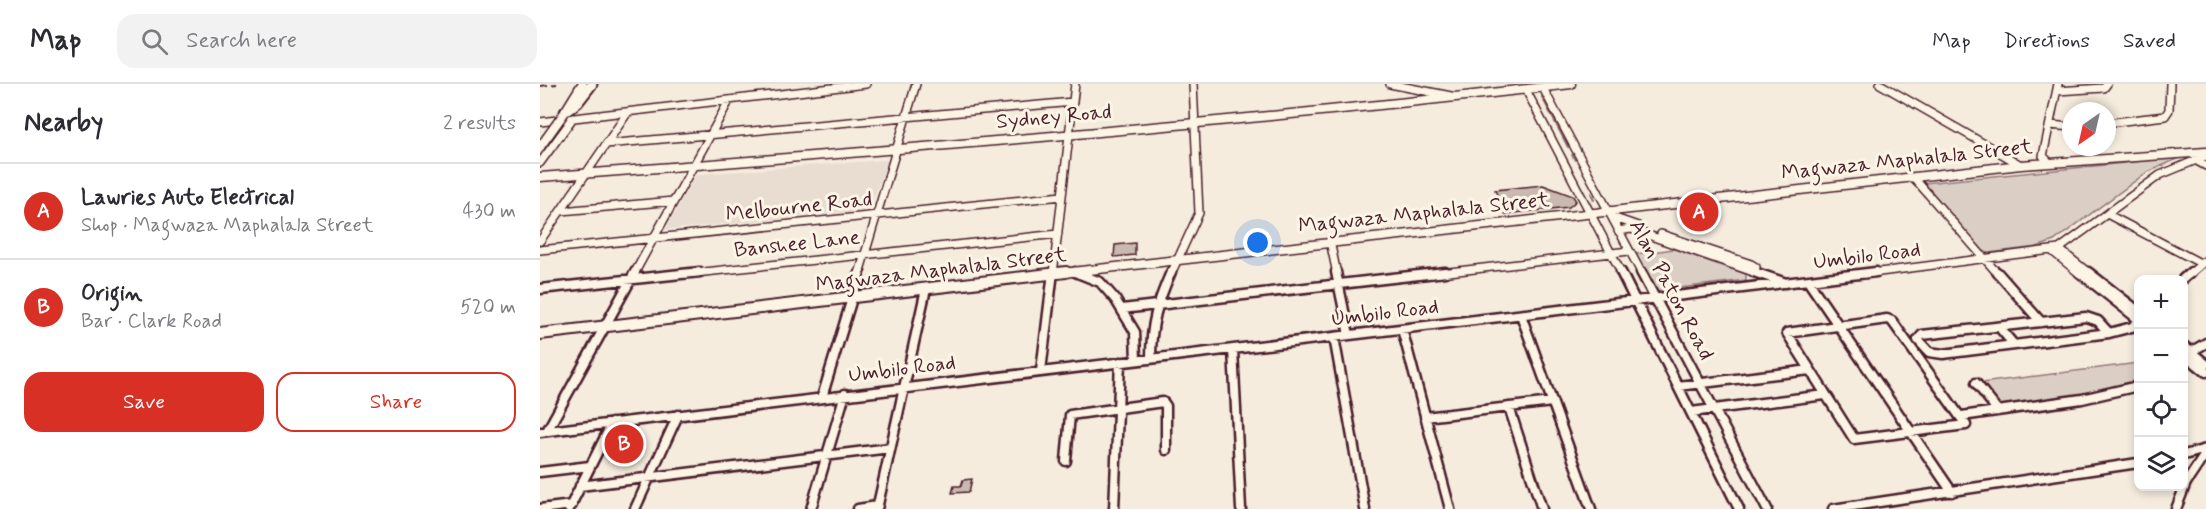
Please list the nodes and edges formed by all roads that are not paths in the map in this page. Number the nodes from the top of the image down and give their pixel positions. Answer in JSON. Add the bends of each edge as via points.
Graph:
{"nodes":[{"id":1,"x":582,"y":84,"type":"edge"},
{"id":2,"x":592,"y":84,"type":"edge"},
{"id":3,"x":866,"y":84,"type":"edge"},
{"id":4,"x":916,"y":84,"type":"edge"},
{"id":5,"x":1075,"y":84,"type":"edge"},
{"id":6,"x":1193,"y":84,"type":"edge"},
{"id":7,"x":1390,"y":84,"type":"edge"},
{"id":8,"x":1571,"y":84,"type":"edge"},
{"id":9,"x":1880,"y":84,"type":"edge"},
{"id":10,"x":2107,"y":84,"type":"edge"},
{"id":11,"x":2169,"y":84,"type":"edge"},
{"id":12,"x":1543,"y":88,"type":"junction"},
{"id":13,"x":2057,"y":88,"type":"edge"},
{"id":14,"x":1526,"y":90,"type":"junction"},
{"id":15,"x":1460,"y":97,"type":"junction"},
{"id":16,"x":729,"y":100,"type":"junction"},
{"id":17,"x":1073,"y":102,"type":"junction"},
{"id":18,"x":628,"y":112,"type":"junction"},
{"id":19,"x":569,"y":115,"type":"junction"},
{"id":20,"x":908,"y":115,"type":"junction"},
{"id":21,"x":540,"y":122,"type":"edge"},
{"id":22,"x":1195,"y":122,"type":"junction"},
{"id":23,"x":2116,"y":122,"type":"edge"},
{"id":24,"x":2050,"y":125,"type":"junction"},
{"id":25,"x":2062,"y":126,"type":"edge"},
{"id":26,"x":712,"y":134,"type":"junction"},
{"id":27,"x":1069,"y":134,"type":"junction"},
{"id":28,"x":606,"y":144,"type":"junction"},
{"id":29,"x":540,"y":147,"type":"edge"},
{"id":30,"x":1573,"y":148,"type":"junction"},
{"id":31,"x":898,"y":150,"type":"junction"},
{"id":32,"x":1557,"y":150,"type":"junction"},
{"id":33,"x":2206,"y":154,"type":"edge"},
{"id":34,"x":2195,"y":160,"type":"junction"},
{"id":35,"x":2049,"y":162,"type":"junction"},
{"id":36,"x":540,"y":164,"type":"edge"},
{"id":37,"x":2021,"y":165,"type":"junction"},
{"id":38,"x":694,"y":166,"type":"junction"},
{"id":39,"x":2206,"y":166,"type":"edge"},
{"id":40,"x":586,"y":173,"type":"junction"},
{"id":41,"x":540,"y":177,"type":"edge"},
{"id":42,"x":1914,"y":178,"type":"junction"},
{"id":43,"x":1062,"y":196,"type":"junction"},
{"id":44,"x":674,"y":201,"type":"junction"},
{"id":45,"x":561,"y":210,"type":"junction"},
{"id":46,"x":1589,"y":213,"type":"junction"},
{"id":47,"x":1610,"y":214,"type":"junction"},
{"id":48,"x":2107,"y":214,"type":"junction"},
{"id":49,"x":879,"y":215,"type":"junction"},
{"id":50,"x":1618,"y":231,"type":"junction"},
{"id":51,"x":1058,"y":234,"type":"junction"},
{"id":52,"x":654,"y":238,"type":"junction"},
{"id":53,"x":540,"y":241,"type":"edge"},
{"id":54,"x":1330,"y":241,"type":"junction"},
{"id":55,"x":1683,"y":245,"type":"junction"},
{"id":56,"x":540,"y":250,"type":"edge"},
{"id":57,"x":2056,"y":250,"type":"junction"},
{"id":58,"x":1629,"y":251,"type":"junction"},
{"id":59,"x":1612,"y":253,"type":"junction"},
{"id":60,"x":867,"y":254,"type":"junction"},
{"id":61,"x":1177,"y":260,"type":"junction"},
{"id":62,"x":1986,"y":260,"type":"junction"},
{"id":63,"x":2204,"y":262,"type":"edge"},
{"id":64,"x":1075,"y":272,"type":"junction"},
{"id":65,"x":1051,"y":275,"type":"junction"},
{"id":66,"x":2188,"y":275,"type":"edge"},
{"id":67,"x":631,"y":279,"type":"junction"},
{"id":68,"x":2092,"y":279,"type":"junction"},
{"id":69,"x":1808,"y":281,"type":"junction"},
{"id":70,"x":1787,"y":284,"type":"junction"},
{"id":71,"x":1339,"y":285,"type":"junction"},
{"id":72,"x":540,"y":289,"type":"edge"},
{"id":73,"x":926,"y":289,"type":"junction"},
{"id":74,"x":852,"y":298,"type":"junction"},
{"id":75,"x":1656,"y":299,"type":"junction"},
{"id":76,"x":1636,"y":302,"type":"junction"},
{"id":77,"x":1156,"y":305,"type":"junction"},
{"id":78,"x":2134,"y":308,"type":"edge"},
{"id":79,"x":1122,"y":309,"type":"junction"},
{"id":80,"x":1521,"y":315,"type":"junction"},
{"id":81,"x":2134,"y":316,"type":"edge"},
{"id":82,"x":2041,"y":322,"type":"junction"},
{"id":83,"x":2134,"y":322,"type":"edge"},
{"id":84,"x":1838,"y":325,"type":"junction"},
{"id":85,"x":604,"y":326,"type":"junction"},
{"id":86,"x":1999,"y":327,"type":"junction"},
{"id":87,"x":1402,"y":329,"type":"junction"},
{"id":88,"x":2109,"y":333,"type":"junction"},
{"id":89,"x":540,"y":334,"type":"edge"},
{"id":90,"x":1349,"y":335,"type":"junction"},
{"id":91,"x":1334,"y":337,"type":"junction"},
{"id":92,"x":2206,"y":343,"type":"edge"},
{"id":93,"x":2014,"y":345,"type":"junction"},
{"id":94,"x":1233,"y":349,"type":"junction"},
{"id":95,"x":2188,"y":353,"type":"edge"},
{"id":96,"x":1151,"y":358,"type":"junction"},
{"id":97,"x":1136,"y":360,"type":"junction"},
{"id":98,"x":1120,"y":362,"type":"junction"},
{"id":99,"x":2201,"y":362,"type":"edge"},
{"id":100,"x":1810,"y":370,"type":"junction"},
{"id":101,"x":1041,"y":371,"type":"junction"},
{"id":102,"x":2206,"y":372,"type":"edge"},
{"id":103,"x":1976,"y":383,"type":"dead end"},
{"id":104,"x":1700,"y":384,"type":"junction"},
{"id":105,"x":1678,"y":386,"type":"junction"},
{"id":106,"x":903,"y":387,"type":"junction"},
{"id":107,"x":2134,"y":387,"type":"edge"},
{"id":108,"x":844,"y":394,"type":"junction"},
{"id":109,"x":1825,"y":395,"type":"junction"},
{"id":110,"x":822,"y":397,"type":"junction"},
{"id":111,"x":1552,"y":402,"type":"junction"},
{"id":112,"x":1509,"y":407,"type":"junction"},
{"id":113,"x":1118,"y":408,"type":"junction"},
{"id":114,"x":1714,"y":410,"type":"junction"},
{"id":115,"x":1998,"y":411,"type":"junction"},
{"id":116,"x":1691,"y":412,"type":"junction"},
{"id":117,"x":678,"y":415,"type":"junction"},
{"id":118,"x":1962,"y":416,"type":"junction"},
{"id":119,"x":1425,"y":417,"type":"junction"},
{"id":120,"x":612,"y":423,"type":"junction"},
{"id":121,"x":544,"y":431,"type":"edge"},
{"id":122,"x":1911,"y":432,"type":"junction"},
{"id":123,"x":890,"y":448,"type":"junction"},
{"id":124,"x":1166,"y":450,"type":"dead end"},
{"id":125,"x":2206,"y":451,"type":"edge"},
{"id":126,"x":2188,"y":454,"type":"edge"},
{"id":127,"x":826,"y":455,"type":"junction"},
{"id":128,"x":1066,"y":461,"type":"dead end"},
{"id":129,"x":2134,"y":464,"type":"edge"},
{"id":130,"x":590,"y":466,"type":"junction"},
{"id":131,"x":540,"y":472,"type":"edge"},
{"id":132,"x":2188,"y":474,"type":"edge"},
{"id":133,"x":649,"y":478,"type":"junction"},
{"id":134,"x":580,"y":486,"type":"junction"},
{"id":135,"x":2181,"y":491,"type":"edge"},
{"id":136,"x":1952,"y":492,"type":"junction"},
{"id":137,"x":571,"y":507,"type":"edge"},
{"id":138,"x":877,"y":508,"type":"edge"},
{"id":139,"x":540,"y":509,"type":"edge"},
{"id":140,"x":635,"y":509,"type":"edge"},
{"id":141,"x":811,"y":509,"type":"edge"},
{"id":142,"x":858,"y":509,"type":"edge"},
{"id":143,"x":1114,"y":509,"type":"edge"},
{"id":144,"x":1241,"y":509,"type":"edge"},
{"id":145,"x":1365,"y":509,"type":"edge"},
{"id":146,"x":1450,"y":509,"type":"edge"},
{"id":147,"x":1542,"y":509,"type":"edge"},
{"id":148,"x":1591,"y":509,"type":"edge"},
{"id":149,"x":1739,"y":509,"type":"edge"},
{"id":150,"x":1767,"y":509,"type":"edge"},
{"id":151,"x":1833,"y":509,"type":"edge"},
{"id":152,"x":2176,"y":509,"type":"edge"}],
"edges":[{"from":1,"to":19,"type":"main road"},
{"from":2,"to":19,"type":"highway"},
{"from":3,"to":16,"type":"street"},
{"from":4,"to":20,"type":"street"},
{"from":5,"to":17,"type":"street"},
{"from":6,"to":22,"type":"street"},
{"from":7,"to":15,"type":"street"},
{"from":8,"to":12,"type":"main road","name":"Sydney Road"},
{"from":9,"to":37,"type":"street"},
{"from":10,"to":13,"type":"street","via":[[2095,90]]},
{"from":11,"to":23,"type":"street","via":[[2169,110],[2165,116]]},
{"from":12,"to":14,"type":"main road","name":"Sydney Road"},
{"from":12,"to":30,"type":"street","name":"Alan Paton Road"},
{"from":13,"to":24,"type":"street"},
{"from":14,"to":15,"type":"main road","name":"Sydney Road"},
{"from":14,"to":32,"type":"street","name":"Alan Paton Road"},
{"from":15,"to":22,"type":"main road","name":"Sydney Road"},
{"from":16,"to":18,"type":"street"},
{"from":16,"to":26,"type":"street"},
{"from":17,"to":20,"type":"street"},
{"from":17,"to":27,"type":"street"},
{"from":18,"to":19,"type":"street"},
{"from":18,"to":28,"type":"street"},
{"from":19,"to":21,"type":"street"},
{"from":19,"to":29,"type":"main road","bridge":true},
{"from":19,"to":36,"type":"street"},
{"from":20,"to":26,"type":"street"},
{"from":20,"to":31,"type":"street"},
{"from":22,"to":27,"type":"main road","name":"Sydney Road"},
{"from":22,"to":61,"type":"street","via":[[1199,213]]},
{"from":24,"to":25,"type":"street"},
{"from":24,"to":35,"type":"street","via":[[2043,156]]},
{"from":26,"to":28,"type":"street"},
{"from":26,"to":38,"type":"street"},
{"from":27,"to":31,"type":"main road","name":"Sydney Road"},
{"from":27,"to":43,"type":"street"},
{"from":28,"to":40,"type":"street"},
{"from":30,"to":32,"type":"street"},
{"from":30,"to":47,"type":"street","name":"Alan Paton Road"},
{"from":31,"to":38,"type":"main road","name":"Sydney Road"},
{"from":31,"to":49,"type":"street"},
{"from":32,"to":46,"type":"street","name":"Alan Paton Road"},
{"from":33,"to":34,"type":"street","name":"Umbilo Road"},
{"from":33,"to":35,"type":"main road","name":"Magwaza Maphalala Street"},
{"from":34,"to":39,"type":"street"},
{"from":34,"to":48,"type":"street","name":"Umbilo Road","via":[[2160,175]]},
{"from":35,"to":37,"type":"main road","name":"Magwaza Maphalala Street"},
{"from":37,"to":42,"type":"main road","name":"Magwaza Maphalala Street"},
{"from":38,"to":40,"type":"main road","name":"Sydney Road"},
{"from":38,"to":44,"type":"street"},
{"from":40,"to":41,"type":"main road","name":"Sydney Road"},
{"from":40,"to":45,"type":"street"},
{"from":42,"to":47,"type":"main road","name":"Magwaza Maphalala Street"},
{"from":42,"to":62,"type":"street"},
{"from":43,"to":49,"type":"street","name":"Melbourne Road"},
{"from":43,"to":51,"type":"street"},
{"from":44,"to":45,"type":"street"},
{"from":44,"to":52,"type":"street"},
{"from":45,"to":53,"type":"street"},
{"from":46,"to":47,"type":"main road","name":"Magwaza Maphalala Street"},
{"from":46,"to":54,"type":"main road","name":"Magwaza Maphalala Street"},
{"from":46,"to":59,"type":"street","name":"Alan Paton Road"},
{"from":47,"to":50,"type":"street","name":"Alan Paton Road"},
{"from":47,"to":55,"type":"street"},
{"from":48,"to":57,"type":"street","name":"Umbilo Road"},
{"from":48,"to":63,"type":"street"},
{"from":49,"to":52,"type":"street","name":"Melbourne Road"},
{"from":49,"to":60,"type":"street"},
{"from":50,"to":55,"type":"street","via":[[1631,229]]},
{"from":50,"to":58,"type":"street","name":"Alan Paton Road"},
{"from":51,"to":60,"type":"street","name":"Banshee Lane"},
{"from":51,"to":65,"type":"street"},
{"from":52,"to":56,"type":"street","name":"Melbourne Road"},
{"from":52,"to":67,"type":"street"},
{"from":54,"to":61,"type":"main road","name":"Magwaza Maphalala Street"},
{"from":54,"to":71,"type":"street"},
{"from":55,"to":70,"type":"street"},
{"from":57,"to":62,"type":"street","name":"Umbilo Road"},
{"from":57,"to":68,"type":"street"},
{"from":58,"to":59,"type":"street"},
{"from":58,"to":75,"type":"street","name":"Alan Paton Road"},
{"from":59,"to":71,"type":"street"},
{"from":59,"to":76,"type":"street","name":"Alan Paton Road"},
{"from":60,"to":67,"type":"street","name":"Banshee Lane"},
{"from":60,"to":74,"type":"street"},
{"from":61,"to":64,"type":"main road","name":"Magwaza Maphalala Street"},
{"from":61,"to":77,"type":"street"},
{"from":62,"to":69,"type":"street","name":"Umbilo Road"},
{"from":62,"to":82,"type":"street"},
{"from":63,"to":66,"type":"street"},
{"from":64,"to":65,"type":"main road","name":"Magwaza Maphalala Street"},
{"from":64,"to":79,"type":"street","via":[[1100,282]]},
{"from":65,"to":73,"type":"main road","name":"Magwaza Maphalala Street"},
{"from":65,"to":101,"type":"street"},
{"from":67,"to":72,"type":"street","name":"Banshee Lane"},
{"from":67,"to":85,"type":"street"},
{"from":68,"to":78,"type":"street"},
{"from":68,"to":81,"type":"street"},
{"from":69,"to":70,"type":"street","name":"Umbilo Road"},
{"from":69,"to":84,"type":"street"},
{"from":70,"to":75,"type":"street","name":"Umbilo Road"},
{"from":71,"to":77,"type":"street"},
{"from":71,"to":90,"type":"street"},
{"from":73,"to":74,"type":"main road","name":"Magwaza Maphalala Street"},
{"from":73,"to":106,"type":"street"},
{"from":74,"to":85,"type":"main road","name":"Magwaza Maphalala Street"},
{"from":74,"to":110,"type":"street"},
{"from":75,"to":76,"type":"street","name":"Umbilo Road"},
{"from":75,"to":104,"type":"street","name":"Alan Paton Road"},
{"from":76,"to":80,"type":"street","name":"Umbilo Road"},
{"from":76,"to":105,"type":"street","name":"Alan Paton Road"},
{"from":77,"to":79,"type":"street"},
{"from":77,"to":96,"type":"street"},
{"from":79,"to":97,"type":"street","via":[[1135,332]]},
{"from":80,"to":87,"type":"street","name":"Umbilo Road"},
{"from":80,"to":111,"type":"street"},
{"from":82,"to":86,"type":"street"},
{"from":82,"to":88,"type":"street","via":[[2088,316]]},
{"from":83,"to":88,"type":"street"},
{"from":84,"to":100,"type":"street","via":[[1787,332]]},
{"from":84,"to":118,"type":"street","via":[[1891,320]]},
{"from":84,"to":122,"type":"street"},
{"from":85,"to":89,"type":"main road","name":"Magwaza Maphalala Street"},
{"from":85,"to":121,"type":"street"},
{"from":86,"to":93,"type":"street"},
{"from":86,"to":93,"type":"street","via":[[1922,335],[1918,340],[1925,350],[1936,354]]},
{"from":87,"to":90,"type":"street","name":"Umbilo Road"},
{"from":87,"to":119,"type":"street"},
{"from":88,"to":93,"type":"street"},
{"from":90,"to":91,"type":"street","name":"Umbilo Road"},
{"from":91,"to":94,"type":"street","name":"Umbilo Road"},
{"from":91,"to":145,"type":"street"},
{"from":92,"to":95,"type":"street"},
{"from":94,"to":96,"type":"street","name":"Umbilo Road"},
{"from":94,"to":144,"type":"street"},
{"from":96,"to":97,"type":"street","name":"Umbilo Road"},
{"from":97,"to":98,"type":"street","name":"Umbilo Road"},
{"from":98,"to":101,"type":"street","name":"Umbilo Road"},
{"from":98,"to":113,"type":"street"},
{"from":99,"to":102,"type":"street"},
{"from":100,"to":104,"type":"street"},
{"from":100,"to":109,"type":"street"},
{"from":101,"to":106,"type":"street","name":"Umbilo Road"},
{"from":103,"to":115,"type":"street"},
{"from":104,"to":105,"type":"street"},
{"from":104,"to":114,"type":"street","name":"Alan Paton Road"},
{"from":105,"to":116,"type":"street","name":"Alan Paton Road"},
{"from":106,"to":108,"type":"street","name":"Umbilo Road"},
{"from":106,"to":123,"type":"street"},
{"from":107,"to":115,"type":"street"},
{"from":108,"to":110,"type":"street","name":"Umbilo Road"},
{"from":108,"to":127,"type":"street"},
{"from":109,"to":114,"type":"street"},
{"from":109,"to":122,"type":"street","via":[[1854,439]]},
{"from":110,"to":117,"type":"street","name":"Umbilo Road"},
{"from":111,"to":112,"type":"street"},
{"from":111,"to":148,"type":"street"},
{"from":112,"to":119,"type":"street"},
{"from":112,"to":147,"type":"street"},
{"from":113,"to":124,"type":"street","via":[[1166,403]]},
{"from":113,"to":128,"type":"street","via":[[1070,415]]},
{"from":113,"to":143,"type":"street"},
{"from":114,"to":116,"type":"street"},
{"from":114,"to":150,"type":"street","name":"Alan Paton Road"},
{"from":115,"to":118,"type":"street"},
{"from":116,"to":149,"type":"street","name":"Alan Paton Road"},
{"from":117,"to":120,"type":"street","name":"Umbilo Road"},
{"from":117,"to":133,"type":"street"},
{"from":118,"to":122,"type":"street","via":[[1965,425]]},
{"from":119,"to":146,"type":"street"},
{"from":120,"to":121,"type":"street","name":"Umbilo Road"},
{"from":120,"to":130,"type":"street"},
{"from":122,"to":136,"type":"street"},
{"from":123,"to":127,"type":"street"},
{"from":123,"to":138,"type":"street"},
{"from":125,"to":126,"type":"street"},
{"from":125,"to":132,"type":"street"},
{"from":127,"to":133,"type":"street"},
{"from":127,"to":141,"type":"street"},
{"from":129,"to":136,"type":"street"},
{"from":130,"to":131,"type":"street"},
{"from":130,"to":134,"type":"street"},
{"from":133,"to":134,"type":"street"},
{"from":133,"to":140,"type":"street"},
{"from":134,"to":137,"type":"street"},
{"from":135,"to":152,"type":"street"},
{"from":136,"to":151,"type":"street"},
{"from":137,"to":139,"type":"street"},
{"from":138,"to":142,"type":"street"}]}
